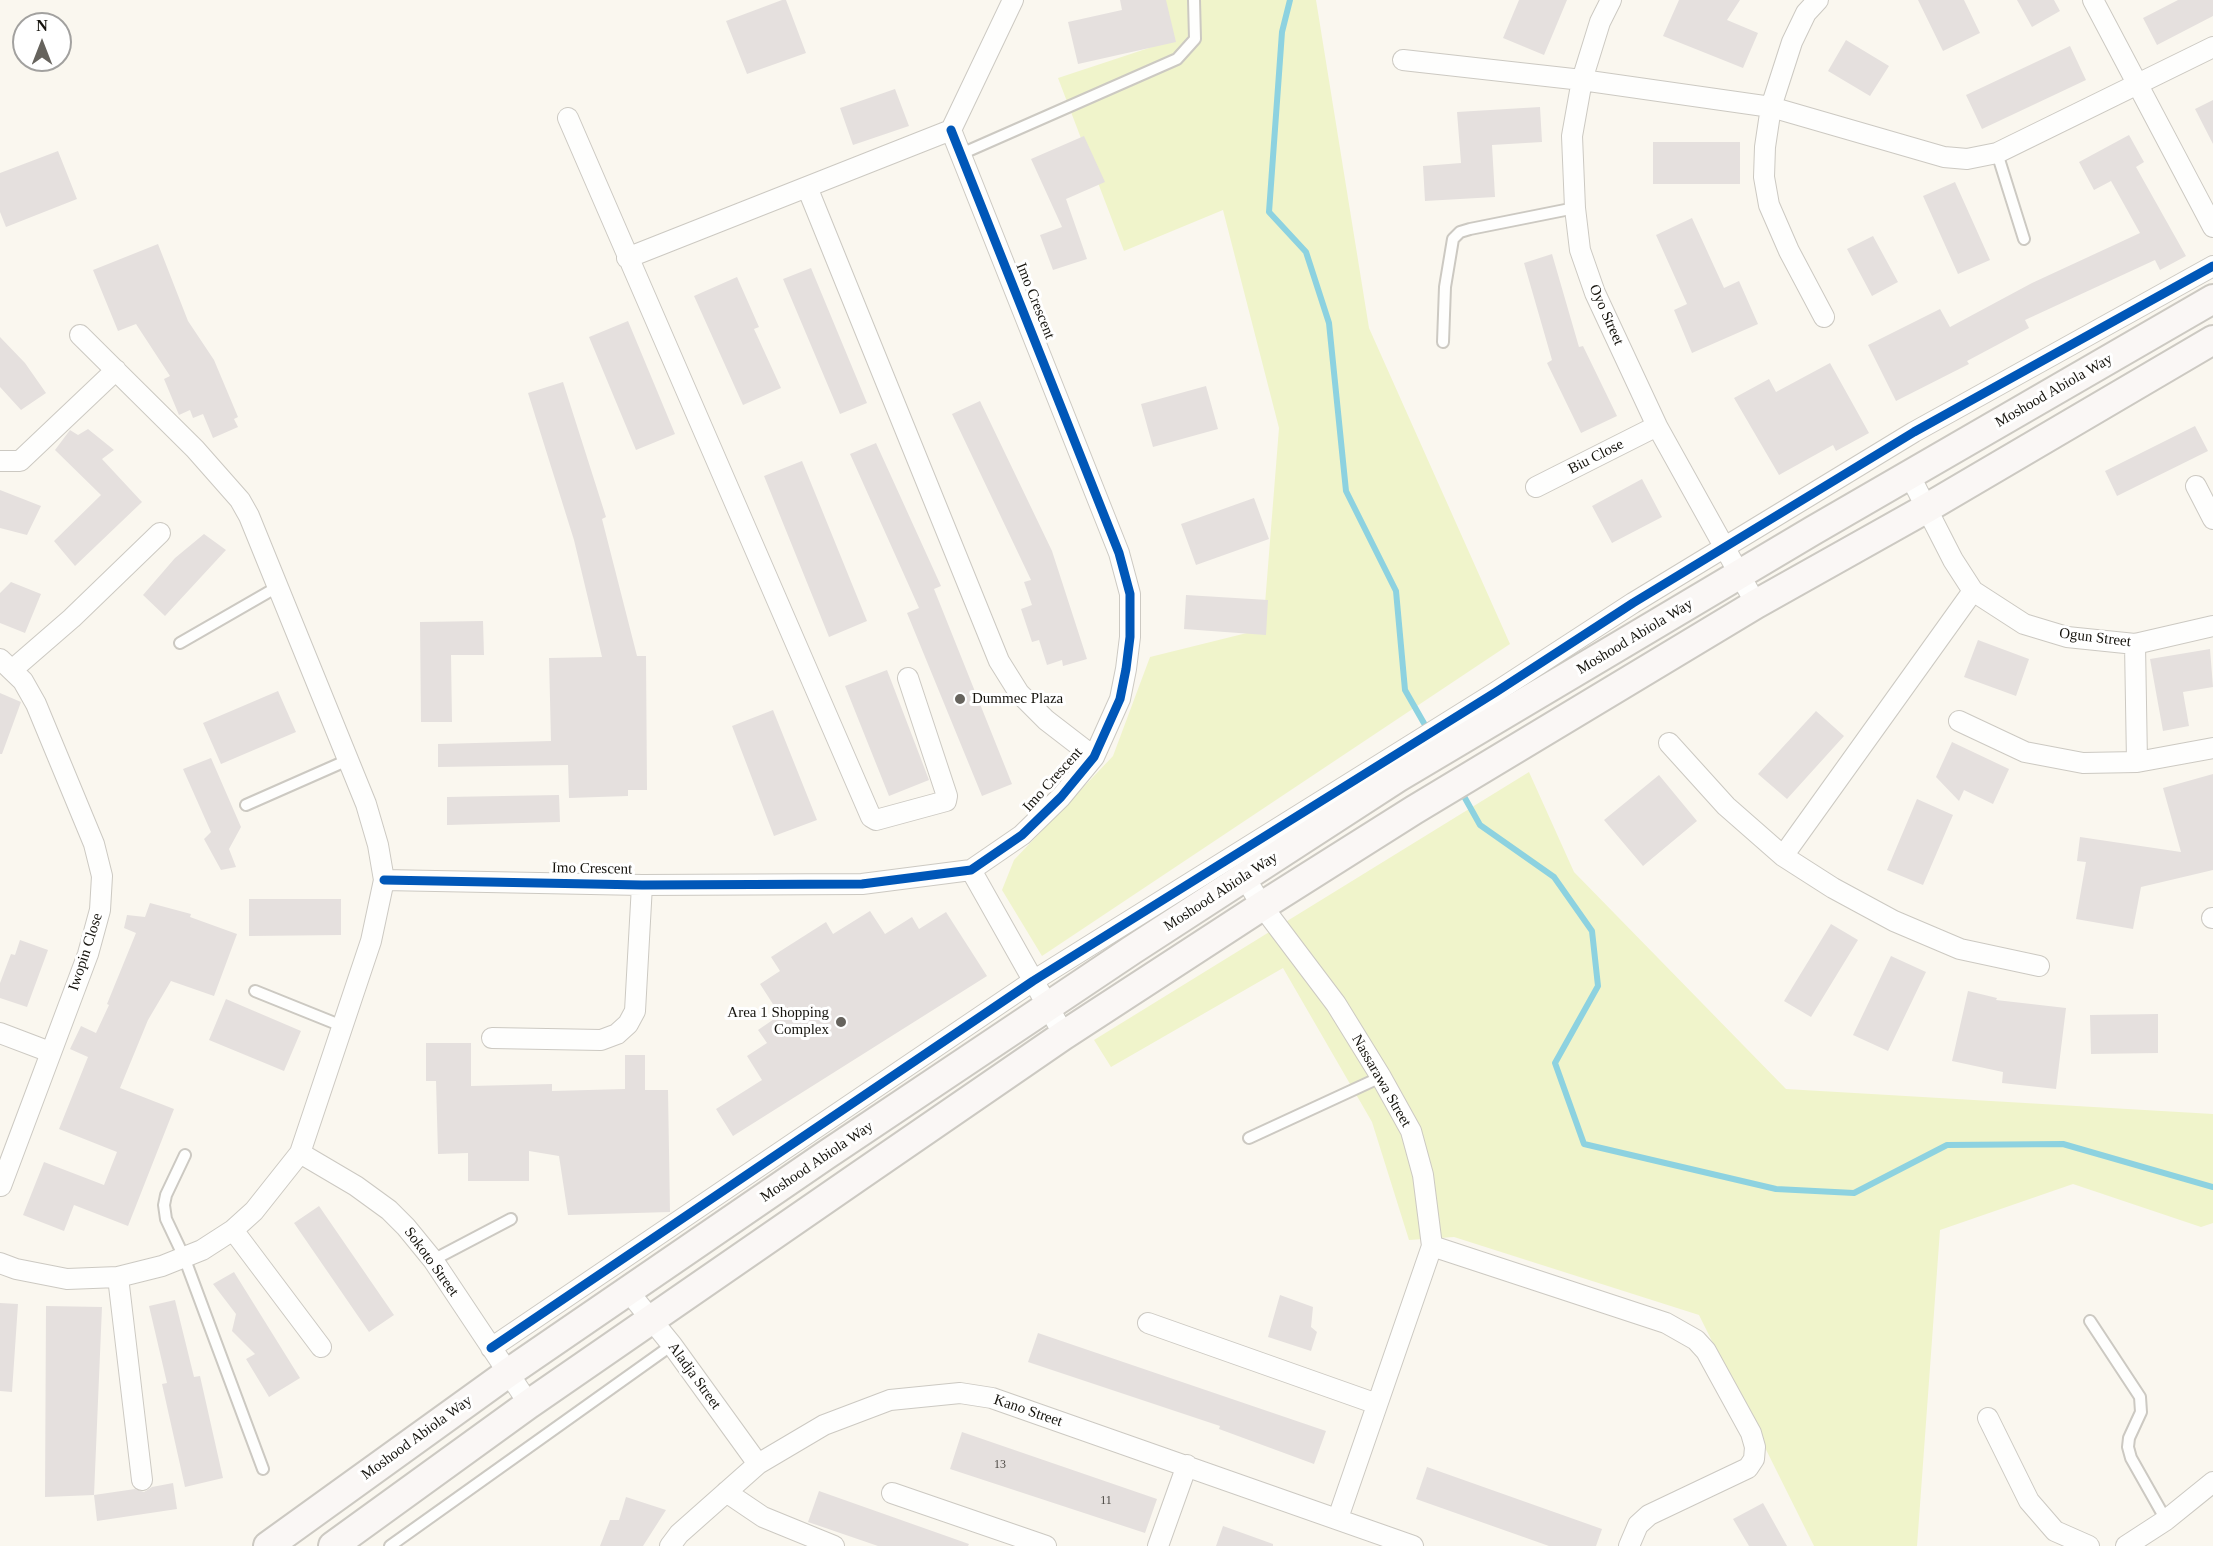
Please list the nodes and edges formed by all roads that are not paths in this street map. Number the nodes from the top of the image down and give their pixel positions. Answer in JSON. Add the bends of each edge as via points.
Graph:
{"nodes":[{"id":1,"x":1013,"y":0,"type":"edge"},
{"id":2,"x":1194,"y":0,"type":"edge"},
{"id":3,"x":1611,"y":0,"type":"edge"},
{"id":4,"x":1818,"y":0,"type":"edge"},
{"id":5,"x":2093,"y":0,"type":"edge"},
{"id":6,"x":2213,"y":47,"type":"edge"},
{"id":7,"x":1403,"y":60,"type":"dead end"},
{"id":8,"x":1582,"y":80,"type":"junction"},
{"id":9,"x":2137,"y":84,"type":"junction"},
{"id":10,"x":1771,"y":107,"type":"junction"},
{"id":11,"x":568,"y":118,"type":"dead end"},
{"id":12,"x":951,"y":130,"type":"junction"},
{"id":13,"x":1997,"y":153,"type":"junction"},
{"id":14,"x":961,"y":154,"type":"junction"},
{"id":15,"x":807,"y":187,"type":"junction"},
{"id":16,"x":1575,"y":208,"type":"junction"},
{"id":17,"x":2213,"y":227,"type":"edge"},
{"id":18,"x":2024,"y":240,"type":"dead end"},
{"id":19,"x":627,"y":258,"type":"junction"},
{"id":20,"x":2213,"y":266,"type":"edge"},
{"id":21,"x":2213,"y":299,"type":"edge"},
{"id":22,"x":1824,"y":316,"type":"dead end"},
{"id":23,"x":80,"y":335,"type":"dead end"},
{"id":24,"x":2213,"y":340,"type":"edge"},
{"id":25,"x":1443,"y":342,"type":"dead end"},
{"id":26,"x":116,"y":370,"type":"junction"},
{"id":27,"x":1657,"y":426,"type":"junction"},
{"id":28,"x":0,"y":461,"type":"edge"},
{"id":29,"x":1910,"y":476,"type":"junction"},
{"id":30,"x":2196,"y":486,"type":"dead end"},
{"id":31,"x":1536,"y":487,"type":"dead end"},
{"id":32,"x":1927,"y":508,"type":"junction"},
{"id":33,"x":2213,"y":519,"type":"edge"},
{"id":34,"x":160,"y":533,"type":"dead end"},
{"id":35,"x":1724,"y":547,"type":"junction"},
{"id":36,"x":1739,"y":576,"type":"junction"},
{"id":37,"x":279,"y":586,"type":"junction"},
{"id":38,"x":1973,"y":591,"type":"junction"},
{"id":39,"x":1755,"y":604,"type":"junction"},
{"id":40,"x":2213,"y":626,"type":"edge"},
{"id":41,"x":180,"y":643,"type":"dead end"},
{"id":42,"x":2135,"y":644,"type":"junction"},
{"id":43,"x":6,"y":665,"type":"edge"},
{"id":44,"x":908,"y":678,"type":"dead end"},
{"id":45,"x":1959,"y":721,"type":"dead end"},
{"id":46,"x":1669,"y":743,"type":"dead end"},
{"id":47,"x":2213,"y":748,"type":"edge"},
{"id":48,"x":1094,"y":757,"type":"junction"},
{"id":49,"x":348,"y":760,"type":"junction"},
{"id":50,"x":2137,"y":762,"type":"junction"},
{"id":51,"x":246,"y":805,"type":"dead end"},
{"id":52,"x":1784,"y":856,"type":"junction"},
{"id":53,"x":971,"y":870,"type":"junction"},
{"id":54,"x":1244,"y":876,"type":"junction"},
{"id":55,"x":384,"y":880,"type":"junction"},
{"id":56,"x":642,"y":885,"type":"junction"},
{"id":57,"x":1262,"y":906,"type":"junction"},
{"id":58,"x":2039,"y":966,"type":"dead end"},
{"id":59,"x":1033,"y":981,"type":"junction"},
{"id":60,"x":255,"y":991,"type":"dead end"},
{"id":61,"x":1048,"y":1007,"type":"junction"},
{"id":62,"x":342,"y":1026,"type":"junction"},
{"id":63,"x":0,"y":1033,"type":"edge"},
{"id":64,"x":1064,"y":1035,"type":"junction"},
{"id":65,"x":492,"y":1038,"type":"dead end"},
{"id":66,"x":50,"y":1052,"type":"junction"},
{"id":67,"x":1381,"y":1077,"type":"junction"},
{"id":68,"x":1249,"y":1138,"type":"dead end"},
{"id":69,"x":300,"y":1153,"type":"junction"},
{"id":70,"x":185,"y":1155,"type":"dead end"},
{"id":71,"x":0,"y":1186,"type":"edge"},
{"id":72,"x":511,"y":1219,"type":"dead end"},
{"id":73,"x":233,"y":1230,"type":"junction"},
{"id":74,"x":1432,"y":1246,"type":"junction"},
{"id":75,"x":184,"y":1257,"type":"junction"},
{"id":76,"x":433,"y":1260,"type":"junction"},
{"id":77,"x":0,"y":1263,"type":"edge"},
{"id":78,"x":118,"y":1277,"type":"junction"},
{"id":79,"x":628,"y":1291,"type":"junction"},
{"id":80,"x":650,"y":1320,"type":"junction"},
{"id":81,"x":2090,"y":1321,"type":"dead end"},
{"id":82,"x":1148,"y":1323,"type":"dead end"},
{"id":83,"x":672,"y":1345,"type":"junction"},
{"id":84,"x":321,"y":1347,"type":"dead end"},
{"id":85,"x":491,"y":1348,"type":"junction"},
{"id":86,"x":508,"y":1373,"type":"junction"},
{"id":87,"x":529,"y":1404,"type":"junction"},
{"id":88,"x":1377,"y":1404,"type":"junction"},
{"id":89,"x":1988,"y":1418,"type":"dead end"},
{"id":90,"x":758,"y":1464,"type":"junction"},
{"id":91,"x":1187,"y":1466,"type":"junction"},
{"id":92,"x":263,"y":1469,"type":"dead end"},
{"id":93,"x":142,"y":1480,"type":"dead end"},
{"id":94,"x":2213,"y":1482,"type":"edge"},
{"id":95,"x":726,"y":1492,"type":"junction"},
{"id":96,"x":892,"y":1493,"type":"dead end"},
{"id":97,"x":1338,"y":1518,"type":"junction"},
{"id":98,"x":2166,"y":1520,"type":"junction"},
{"id":99,"x":268,"y":1546,"type":"edge"},
{"id":100,"x":333,"y":1546,"type":"edge"},
{"id":101,"x":390,"y":1546,"type":"edge"},
{"id":102,"x":670,"y":1546,"type":"edge"},
{"id":103,"x":834,"y":1546,"type":"edge"},
{"id":104,"x":1046,"y":1546,"type":"edge"},
{"id":105,"x":1158,"y":1546,"type":"edge"},
{"id":106,"x":1413,"y":1546,"type":"edge"},
{"id":107,"x":1629,"y":1546,"type":"edge"},
{"id":108,"x":2088,"y":1546,"type":"edge"},
{"id":109,"x":2126,"y":1546,"type":"edge"}],
"edges":[{"from":1,"to":12,"type":"street"},
{"from":2,"to":14,"type":"lane","via":[[1195,39],[1177,59]]},
{"from":3,"to":8,"type":"street","name":"Oyo Street"},
{"from":4,"to":10,"type":"street","via":[[1806,13],[1792,42]]},
{"from":5,"to":9,"type":"street"},
{"from":6,"to":9,"type":"street"},
{"from":7,"to":8,"type":"street"},
{"from":8,"to":10,"type":"street"},
{"from":8,"to":16,"type":"street","name":"Oyo Street","via":[[1572,136]]},
{"from":9,"to":13,"type":"street"},
{"from":9,"to":17,"type":"street"},
{"from":10,"to":13,"type":"street","via":[[1944,157],[1967,159]]},
{"from":10,"to":22,"type":"street","via":[[1764,177],[1769,205]]},
{"from":11,"to":19,"type":"street"},
{"from":12,"to":14,"type":"street","name":"Imo Crescent"},
{"from":12,"to":15,"type":"street"},
{"from":13,"to":18,"type":"lane"},
{"from":14,"to":48,"type":"street","name":"Imo Crescent","via":[[1119,553],[1130,594],[1130,637],[1120,699]]},
{"from":15,"to":19,"type":"street"},
{"from":15,"to":48,"type":"street","via":[[999,661],[1019,693],[1046,720]]},
{"from":16,"to":25,"type":"lane","via":[[1470,229],[1453,239],[1445,287]]},
{"from":16,"to":27,"type":"street","name":"Oyo Street","via":[[1580,250],[1595,293]]},
{"from":19,"to":44,"type":"street","via":[[876,820],[946,801]]},
{"from":20,"to":35,"type":"street","via":[[1914,432]]},
{"from":21,"to":29,"type":"main road","name":"Moshood Abiola Way"},
{"from":23,"to":26,"type":"street"},
{"from":24,"to":32,"type":"main road"},
{"from":26,"to":28,"type":"street","via":[[20,461]]},
{"from":26,"to":37,"type":"street","via":[[240,500]]},
{"from":27,"to":31,"type":"street","name":"Biu Close"},
{"from":27,"to":35,"type":"street","name":"Oyo Street"},
{"from":29,"to":32,"type":"street","name":"Ogun Street"},
{"from":29,"to":36,"type":"main road","name":"Moshood Abiola Way"},
{"from":30,"to":33,"type":"street"},
{"from":32,"to":38,"type":"street","name":"Ogun Street"},
{"from":32,"to":39,"type":"main road"},
{"from":34,"to":43,"type":"street","via":[[72,618]]},
{"from":35,"to":36,"type":"street","name":"Oyo Street"},
{"from":35,"to":59,"type":"street"},
{"from":36,"to":39,"type":"street","name":"Oyo Street"},
{"from":36,"to":54,"type":"main road","name":"Moshood Abiola Way","via":[[1397,778]]},
{"from":37,"to":41,"type":"lane"},
{"from":37,"to":49,"type":"street"},
{"from":38,"to":42,"type":"street","name":"Ogun Street","via":[[2024,624],[2067,637]]},
{"from":38,"to":52,"type":"street"},
{"from":39,"to":57,"type":"main road"},
{"from":40,"to":42,"type":"street","name":"Ogun Street"},
{"from":42,"to":50,"type":"street"},
{"from":43,"to":66,"type":"street","name":"Iwopin Close","via":[[36,704],[94,844],[102,876],[100,910],[88,954]]},
{"from":45,"to":50,"type":"street","via":[[2025,752],[2083,763]]},
{"from":46,"to":52,"type":"street","via":[[1726,806]]},
{"from":47,"to":50,"type":"street"},
{"from":48,"to":53,"type":"street","name":"Imo Crescent","via":[[1062,797],[1022,835]]},
{"from":49,"to":51,"type":"lane"},
{"from":49,"to":55,"type":"street","via":[[378,845]]},
{"from":52,"to":58,"type":"street","via":[[1894,921],[1960,949]]},
{"from":53,"to":56,"type":"street","name":"Imo Crescent","via":[[862,884]]},
{"from":53,"to":59,"type":"street"},
{"from":54,"to":57,"type":"street","name":"Nassarawa Street"},
{"from":54,"to":61,"type":"main road","name":"Moshood Abiola Way"},
{"from":55,"to":56,"type":"street","name":"Imo Crescent"},
{"from":55,"to":62,"type":"street","via":[[371,941]]},
{"from":56,"to":65,"type":"street","via":[[635,1011],[628,1024],[601,1040]]},
{"from":57,"to":64,"type":"main road"},
{"from":57,"to":67,"type":"street","name":"Nassarawa Street","via":[[1336,1004]]},
{"from":59,"to":61,"type":"street"},
{"from":59,"to":85,"type":"street"},
{"from":60,"to":62,"type":"lane"},
{"from":61,"to":64,"type":"street"},
{"from":61,"to":79,"type":"main road","name":"Moshood Abiola Way"},
{"from":62,"to":69,"type":"street"},
{"from":63,"to":66,"type":"street"},
{"from":64,"to":80,"type":"main road"},
{"from":66,"to":71,"type":"street","name":"Iwopin Close"},
{"from":67,"to":68,"type":"lane"},
{"from":67,"to":74,"type":"street","name":"Nassarawa Street","via":[[1411,1131],[1418,1154]]},
{"from":69,"to":73,"type":"street","via":[[260,1204]]},
{"from":69,"to":76,"type":"street","name":"Sokoto Street","via":[[389,1209]]},
{"from":70,"to":75,"type":"lane","via":[[164,1205],[166,1219]]},
{"from":72,"to":76,"type":"lane"},
{"from":73,"to":75,"type":"street"},
{"from":73,"to":84,"type":"street"},
{"from":74,"to":88,"type":"street","name":"Nassarawa Street"},
{"from":74,"to":107,"type":"street","via":[[1666,1323],[1696,1340],[1706,1351],[1751,1433],[1754,1459],[1748,1468],[1649,1515],[1638,1525]]},
{"from":75,"to":78,"type":"street"},
{"from":75,"to":92,"type":"lane"},
{"from":76,"to":85,"type":"street","name":"Sokoto Street"},
{"from":77,"to":78,"type":"street","via":[[67,1279]]},
{"from":78,"to":93,"type":"street"},
{"from":79,"to":80,"type":"street","name":"Aladja Street"},
{"from":79,"to":86,"type":"main road","name":"Moshood Abiola Way"},
{"from":80,"to":83,"type":"street","name":"Aladja Street"},
{"from":80,"to":87,"type":"main road"},
{"from":81,"to":98,"type":"lane","via":[[2139,1397],[2141,1412],[2129,1438],[2131,1458]]},
{"from":82,"to":88,"type":"street"},
{"from":83,"to":90,"type":"street","name":"Aladja Street"},
{"from":83,"to":101,"type":"lane"},
{"from":85,"to":86,"type":"street","name":"Sokoto Street"},
{"from":86,"to":87,"type":"street","name":"Sokoto Street"},
{"from":86,"to":99,"type":"main road","name":"Moshood Abiola Way"},
{"from":87,"to":100,"type":"main road"},
{"from":88,"to":97,"type":"street","name":"Nassarawa Street"},
{"from":89,"to":108,"type":"street","via":[[2029,1501],[2055,1531]]},
{"from":90,"to":91,"type":"street","name":"Kano Street","via":[[855,1411],[890,1400],[960,1393],[992,1398]]},
{"from":90,"to":95,"type":"street","name":"Kano Street"},
{"from":91,"to":97,"type":"street","name":"Kano Street"},
{"from":91,"to":105,"type":"street"},
{"from":94,"to":98,"type":"street"},
{"from":95,"to":102,"type":"street","name":"Kano Street"},
{"from":95,"to":103,"type":"street","via":[[763,1517]]},
{"from":96,"to":104,"type":"street"},
{"from":97,"to":106,"type":"street","name":"Kano Street"},
{"from":98,"to":109,"type":"street"}]}
